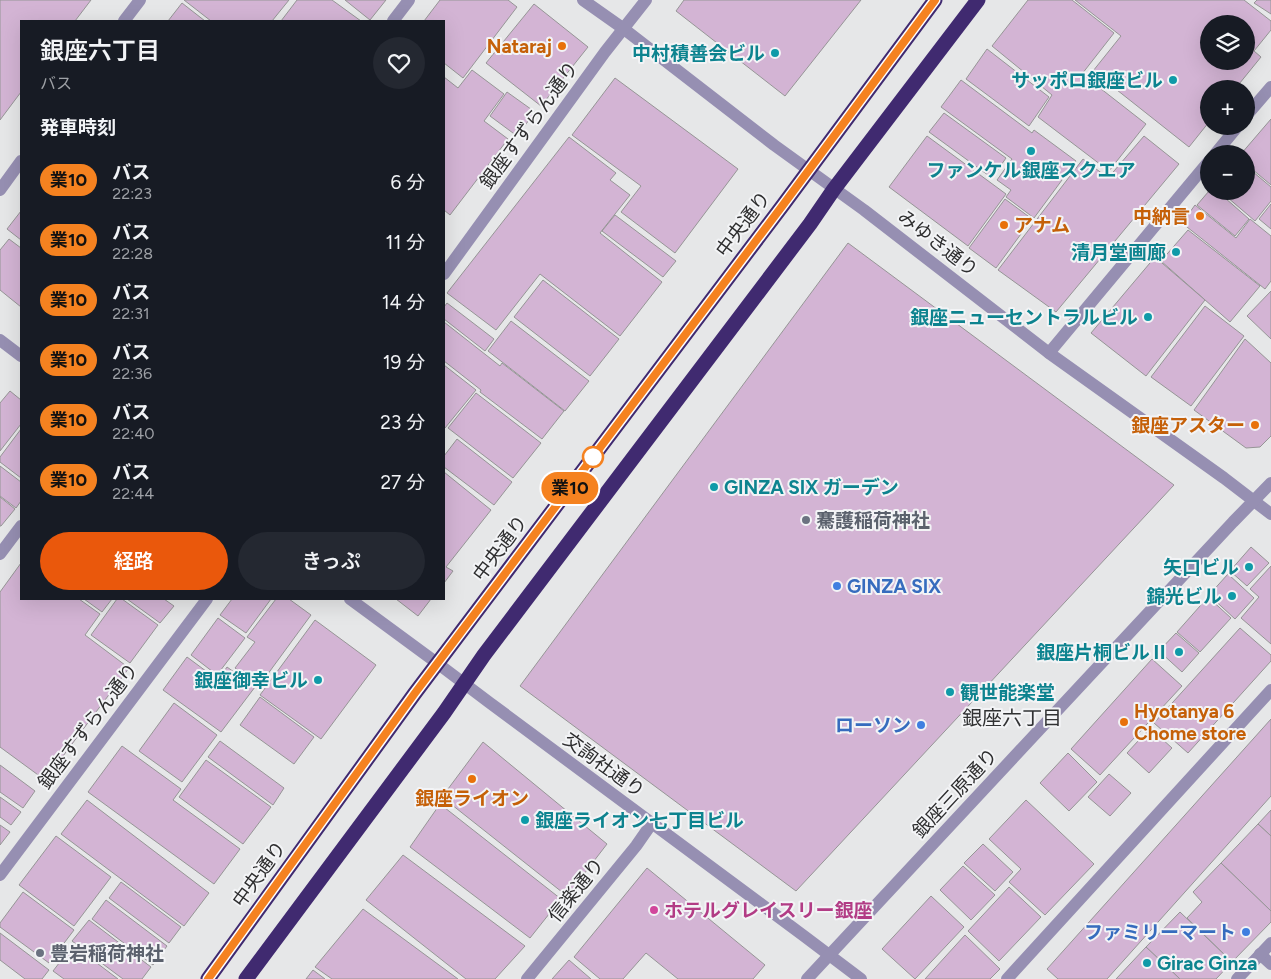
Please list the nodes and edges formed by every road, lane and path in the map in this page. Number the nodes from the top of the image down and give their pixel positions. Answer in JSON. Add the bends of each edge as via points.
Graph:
{"nodes":[{"id":1,"x":140,"y":0,"type":"edge"},
{"id":2,"x":409,"y":0,"type":"edge"},
{"id":3,"x":584,"y":0,"type":"edge"},
{"id":4,"x":646,"y":0,"type":"edge"},
{"id":5,"x":935,"y":0,"type":"edge"},
{"id":6,"x":978,"y":0,"type":"edge"},
{"id":7,"x":125,"y":20,"type":"edge"},
{"id":8,"x":394,"y":20,"type":"edge"},
{"id":9,"x":624,"y":29,"type":"junction"},
{"id":10,"x":1271,"y":87,"type":"edge"},
{"id":11,"x":1255,"y":106,"type":"edge"},
{"id":12,"x":1231,"y":135,"type":"edge"},
{"id":13,"x":1222,"y":145,"type":"edge"},
{"id":14,"x":20,"y":162,"type":"edge"},
{"id":15,"x":808,"y":170,"type":"junction"},
{"id":16,"x":1200,"y":173,"type":"edge"},
{"id":17,"x":834,"y":189,"type":"junction"},
{"id":18,"x":0,"y":190,"type":"edge"},
{"id":19,"x":445,"y":273,"type":"edge"},
{"id":20,"x":0,"y":340,"type":"edge"},
{"id":21,"x":1049,"y":353,"type":"junction"},
{"id":22,"x":20,"y":355,"type":"edge"},
{"id":23,"x":1271,"y":483,"type":"edge"},
{"id":24,"x":1254,"y":500,"type":"junction"},
{"id":25,"x":1271,"y":514,"type":"edge"},
{"id":26,"x":20,"y":527,"type":"edge"},
{"id":27,"x":0,"y":554,"type":"edge"},
{"id":28,"x":206,"y":600,"type":"edge"},
{"id":29,"x":351,"y":600,"type":"edge"},
{"id":30,"x":437,"y":663,"type":"junction"},
{"id":31,"x":464,"y":684,"type":"junction"},
{"id":32,"x":1271,"y":690,"type":"edge"},
{"id":33,"x":652,"y":823,"type":"junction"},
{"id":34,"x":0,"y":875,"type":"edge"},
{"id":35,"x":1271,"y":943,"type":"edge"},
{"id":36,"x":1260,"y":954,"type":"junction"},
{"id":37,"x":829,"y":956,"type":"junction"},
{"id":38,"x":1271,"y":964,"type":"edge"},
{"id":39,"x":208,"y":979,"type":"edge"},
{"id":40,"x":246,"y":979,"type":"edge"},
{"id":41,"x":527,"y":979,"type":"edge"},
{"id":42,"x":807,"y":979,"type":"edge"},
{"id":43,"x":861,"y":979,"type":"edge"},
{"id":44,"x":1007,"y":979,"type":"edge"},
{"id":45,"x":1237,"y":979,"type":"edge"}],
"edges":[{"from":1,"to":7,"type":"street"},
{"from":2,"to":8,"type":"street"},
{"from":3,"to":9,"type":"street","name":"みゆき通り"},
{"from":4,"to":9,"type":"street","name":"銀座すずらん通り"},
{"from":5,"to":15,"type":"highway","name":"中央通り"},
{"from":6,"to":17,"type":"highway"},
{"from":9,"to":15,"type":"street","name":"みゆき通り"},
{"from":9,"to":19,"type":"street","name":"銀座すずらん通り"},
{"from":10,"to":11,"type":"street"},
{"from":12,"to":13,"type":"street"},
{"from":14,"to":18,"type":"street"},
{"from":15,"to":17,"type":"street","name":"みゆき通り"},
{"from":15,"to":30,"type":"highway","name":"中央通り"},
{"from":16,"to":21,"type":"street"},
{"from":17,"to":21,"type":"street","name":"みゆき通り"},
{"from":17,"to":31,"type":"highway"},
{"from":20,"to":22,"type":"street"},
{"from":21,"to":24,"type":"street","name":"みゆき通り"},
{"from":23,"to":24,"type":"street","name":"銀座三原通り"},
{"from":24,"to":25,"type":"street","name":"みゆき通り"},
{"from":24,"to":37,"type":"street","name":"銀座三原通り"},
{"from":26,"to":27,"type":"street"},
{"from":28,"to":34,"type":"street","name":"銀座すずらん通り"},
{"from":29,"to":30,"type":"street","name":"交詢社通り"},
{"from":30,"to":31,"type":"street","name":"交詢社通り"},
{"from":30,"to":39,"type":"highway","name":"中央通り"},
{"from":31,"to":33,"type":"street","name":"交詢社通り"},
{"from":31,"to":40,"type":"highway"},
{"from":32,"to":44,"type":"street"},
{"from":33,"to":37,"type":"street","name":"交詢社通り"},
{"from":33,"to":41,"type":"street","name":"信楽通り"},
{"from":35,"to":36,"type":"street"},
{"from":36,"to":38,"type":"street"},
{"from":36,"to":45,"type":"street"},
{"from":37,"to":42,"type":"street","name":"銀座三原通り"},
{"from":37,"to":43,"type":"street","name":"交詢社通り"}]}
